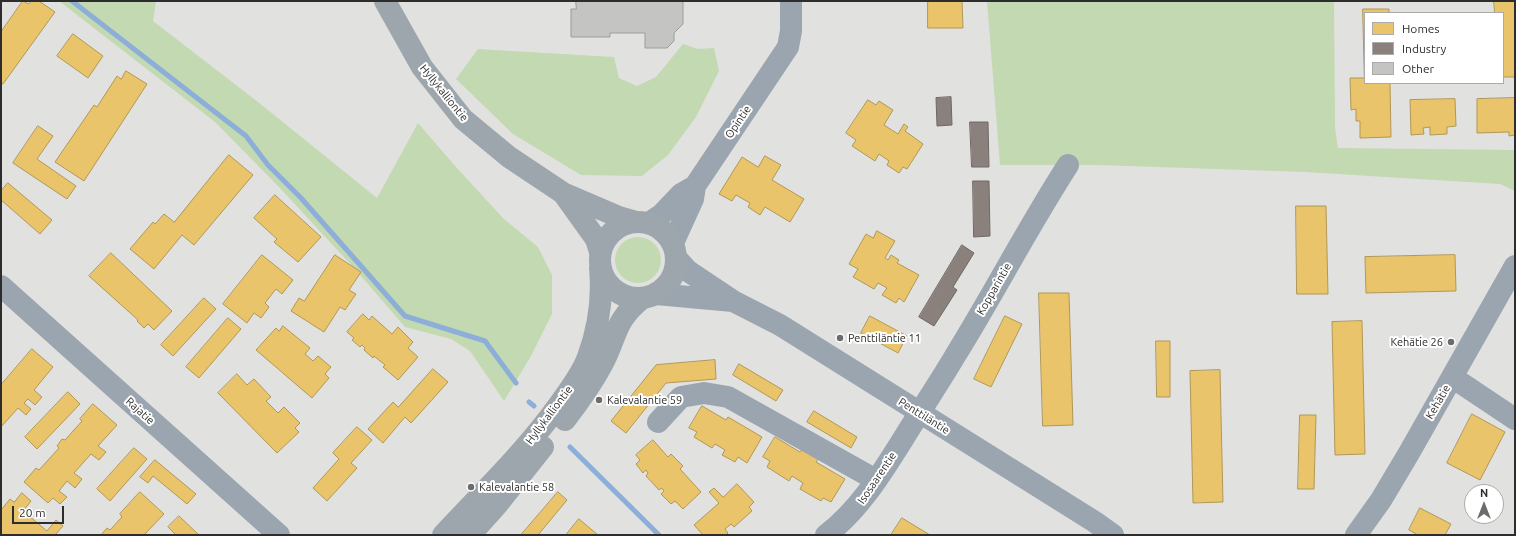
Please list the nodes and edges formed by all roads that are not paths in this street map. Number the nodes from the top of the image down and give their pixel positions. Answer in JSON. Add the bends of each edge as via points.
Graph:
{"nodes":[{"id":1,"x":385,"y":1,"type":"edge"},
{"id":2,"x":791,"y":1,"type":"edge"},
{"id":3,"x":1068,"y":165,"type":"dead end"},
{"id":4,"x":695,"y":186,"type":"junction"},
{"id":5,"x":563,"y":193,"type":"junction"},
{"id":6,"x":641,"y":222,"type":"junction"},
{"id":7,"x":675,"y":251,"type":"junction"},
{"id":8,"x":600,"y":260,"type":"junction"},
{"id":9,"x":1515,"y":266,"type":"edge"},
{"id":10,"x":1,"y":286,"type":"edge"},
{"id":11,"x":649,"y":296,"type":"junction"},
{"id":12,"x":733,"y":301,"type":"junction"},
{"id":13,"x":1452,"y":377,"type":"junction"},
{"id":14,"x":919,"y":413,"type":"junction"},
{"id":15,"x":1515,"y":419,"type":"edge"},
{"id":16,"x":658,"y":422,"type":"dead end"},
{"id":17,"x":876,"y":480,"type":"junction"},
{"id":18,"x":279,"y":535,"type":"edge"},
{"id":19,"x":443,"y":535,"type":"edge"},
{"id":20,"x":470,"y":535,"type":"edge"},
{"id":21,"x":826,"y":535,"type":"edge"},
{"id":22,"x":1113,"y":535,"type":"edge"},
{"id":23,"x":1356,"y":535,"type":"edge"}],
"edges":[{"from":1,"to":5,"type":"main road","name":"Hyllykalliontie","via":[[422,67],[463,119],[509,156]]},
{"from":2,"to":4,"type":"street","name":"Opintie","via":[[792,31],[788,47]]},
{"from":3,"to":14,"type":"street","name":"Kopparintie","via":[[1045,200],[956,356]]},
{"from":4,"to":6,"type":"street","name":"Opintie","via":[[681,194],[662,215]]},
{"from":4,"to":7,"type":"street"},
{"from":5,"to":6,"type":"main road","name":"Hyllykalliontie","via":[[612,214]]},
{"from":5,"to":8,"type":"main road","name":"Hyllykalliontie","via":[[596,239]]},
{"from":6,"to":7,"type":"main road","via":[[664,230]]},
{"from":6,"to":8,"type":"main road","via":[[618,226],[606,237]]},
{"from":7,"to":11,"type":"main road","via":[[674,273],[671,279],[667,285]]},
{"from":7,"to":12,"type":"street","name":"Penttiläntie","via":[[688,271]]},
{"from":8,"to":11,"type":"main road","via":[[606,281],[616,291],[628,297]]},
{"from":8,"to":19,"type":"main road","name":"Hyllykalliontie","via":[[602,288],[599,318],[587,358],[568,392],[539,432]]},
{"from":9,"to":13,"type":"street","name":"Kehätie"},
{"from":10,"to":18,"type":"street","name":"Rajatie"},
{"from":11,"to":12,"type":"street","name":"Penttiläntie"},
{"from":11,"to":20,"type":"main road","name":"Hyllykalliontie","via":[[626,313],[586,393]]},
{"from":12,"to":14,"type":"street","name":"Penttiläntie","via":[[780,325]]},
{"from":13,"to":15,"type":"street"},
{"from":13,"to":23,"type":"street","name":"Kehätie","via":[[1381,500]]},
{"from":14,"to":17,"type":"street","name":"Isosaarentie"},
{"from":14,"to":22,"type":"street","name":"Penttiläntie"},
{"from":16,"to":17,"type":"street","via":[[681,397],[704,393],[728,397]]},
{"from":17,"to":21,"type":"street","name":"Isosaarentie","via":[[860,504]]}]}
